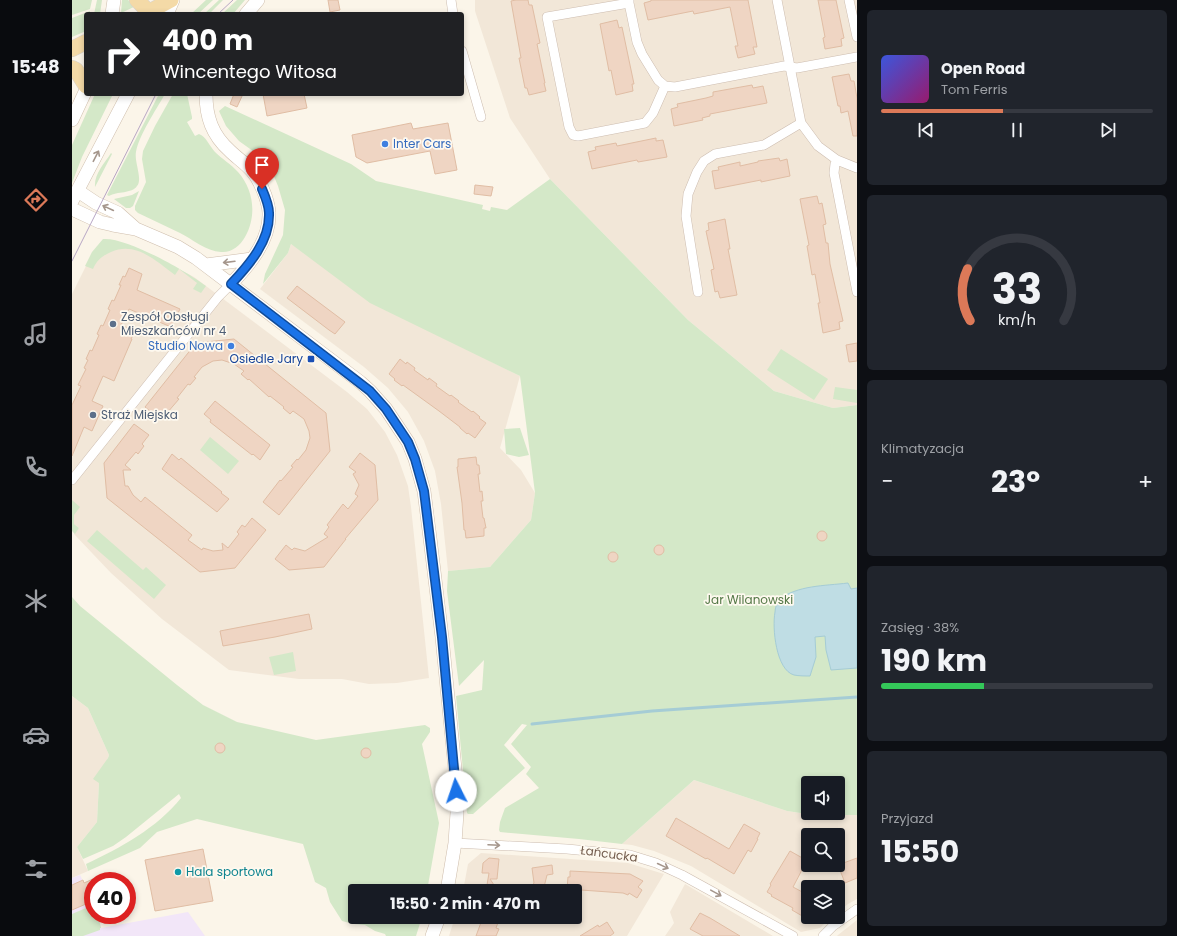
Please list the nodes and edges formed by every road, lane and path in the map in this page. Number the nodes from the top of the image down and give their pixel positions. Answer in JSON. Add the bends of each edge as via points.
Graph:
{"nodes":[{"id":1,"x":114,"y":0,"type":"edge"},
{"id":2,"x":137,"y":0,"type":"edge"},
{"id":3,"x":172,"y":0,"type":"edge"},
{"id":4,"x":258,"y":0,"type":"edge"},
{"id":5,"x":451,"y":0,"type":"edge"},
{"id":6,"x":777,"y":0,"type":"edge"},
{"id":7,"x":849,"y":0,"type":"edge"},
{"id":8,"x":629,"y":2,"type":"edge"},
{"id":9,"x":112,"y":12,"type":"edge"},
{"id":10,"x":146,"y":12,"type":"edge"},
{"id":11,"x":149,"y":12,"type":"edge"},
{"id":12,"x":168,"y":12,"type":"edge"},
{"id":13,"x":248,"y":12,"type":"edge"},
{"id":14,"x":453,"y":12,"type":"edge"},
{"id":15,"x":857,"y":37,"type":"edge"},
{"id":16,"x":84,"y":43,"type":"edge"},
{"id":17,"x":72,"y":48,"type":"edge"},
{"id":18,"x":857,"y":57,"type":"edge"},
{"id":19,"x":464,"y":58,"type":"edge"},
{"id":20,"x":789,"y":67,"type":"junction"},
{"id":21,"x":72,"y":68,"type":"edge"},
{"id":22,"x":84,"y":83,"type":"edge"},
{"id":23,"x":665,"y":86,"type":"junction"},
{"id":24,"x":84,"y":94,"type":"edge"},
{"id":25,"x":127,"y":96,"type":"edge"},
{"id":26,"x":206,"y":96,"type":"edge"},
{"id":27,"x":481,"y":117,"type":"dead end"},
{"id":28,"x":72,"y":120,"type":"edge"},
{"id":29,"x":801,"y":123,"type":"junction"},
{"id":30,"x":838,"y":160,"type":"junction"},
{"id":31,"x":857,"y":168,"type":"edge"},
{"id":32,"x":75,"y":196,"type":"edge"},
{"id":33,"x":72,"y":209,"type":"edge"},
{"id":34,"x":136,"y":228,"type":"junction"},
{"id":35,"x":252,"y":259,"type":"junction"},
{"id":36,"x":206,"y":265,"type":"junction"},
{"id":37,"x":231,"y":284,"type":"junction"},
{"id":38,"x":698,"y":292,"type":"dead end"},
{"id":39,"x":857,"y":292,"type":"edge"},
{"id":40,"x":72,"y":480,"type":"edge"},
{"id":41,"x":455,"y":843,"type":"junction"},
{"id":42,"x":448,"y":884,"type":"edge"},
{"id":43,"x":857,"y":909,"type":"edge"},
{"id":44,"x":436,"y":924,"type":"edge"},
{"id":45,"x":432,"y":936,"type":"edge"},
{"id":46,"x":793,"y":936,"type":"edge"},
{"id":47,"x":823,"y":936,"type":"edge"}],
"edges":[{"from":1,"to":9,"type":"street"},
{"from":2,"to":10,"type":"main road"},
{"from":3,"to":11,"type":"main road"},
{"from":3,"to":12,"type":"street"},
{"from":4,"to":13,"type":"street"},
{"from":5,"to":14,"type":"street"},
{"from":6,"to":20,"type":"street"},
{"from":7,"to":15,"type":"street"},
{"from":8,"to":23,"type":"street","via":[[640,52],[658,80]]},
{"from":8,"to":23,"type":"street","via":[[547,17],[572,133],[578,136],[645,123],[653,113]]},
{"from":16,"to":17,"type":"main road"},
{"from":18,"to":20,"type":"street","via":[[797,68]]},
{"from":19,"to":27,"type":"street"},
{"from":20,"to":23,"type":"street","via":[[675,87]]},
{"from":20,"to":29,"type":"street"},
{"from":21,"to":22,"type":"main road"},
{"from":24,"to":28,"type":"street"},
{"from":32,"to":25,"type":"street","one_way":true},
{"from":26,"to":35,"type":"street","via":[[212,130],[229,150],[254,172],[268,204],[268,226],[264,239]]},
{"from":29,"to":30,"type":"street","via":[[818,146]]},
{"from":29,"to":38,"type":"street","via":[[764,145],[715,154],[704,161],[697,172],[688,194],[686,216]]},
{"from":30,"to":31,"type":"street"},
{"from":30,"to":39,"type":"street","via":[[834,173]]},
{"from":34,"to":32,"type":"street","one_way":true,"via":[[118,213],[96,202]]},
{"from":33,"to":34,"type":"street","via":[[100,222]]},
{"from":34,"to":36,"type":"street","via":[[178,247]]},
{"from":35,"to":36,"type":"street","one_way":true},
{"from":35,"to":37,"type":"street"},
{"from":36,"to":37,"type":"street"},
{"from":37,"to":40,"type":"street"},
{"from":37,"to":41,"type":"street","via":[[370,391],[386,409],[408,442],[415,459],[424,491],[442,637],[456,779]]},
{"from":41,"to":42,"type":"street"},
{"from":41,"to":46,"type":"street","name":"Łańcucka","one_way":true,"via":[[567,849],[630,855],[656,862]]},
{"from":43,"to":47,"type":"street"},
{"from":44,"to":45,"type":"street"}]}
